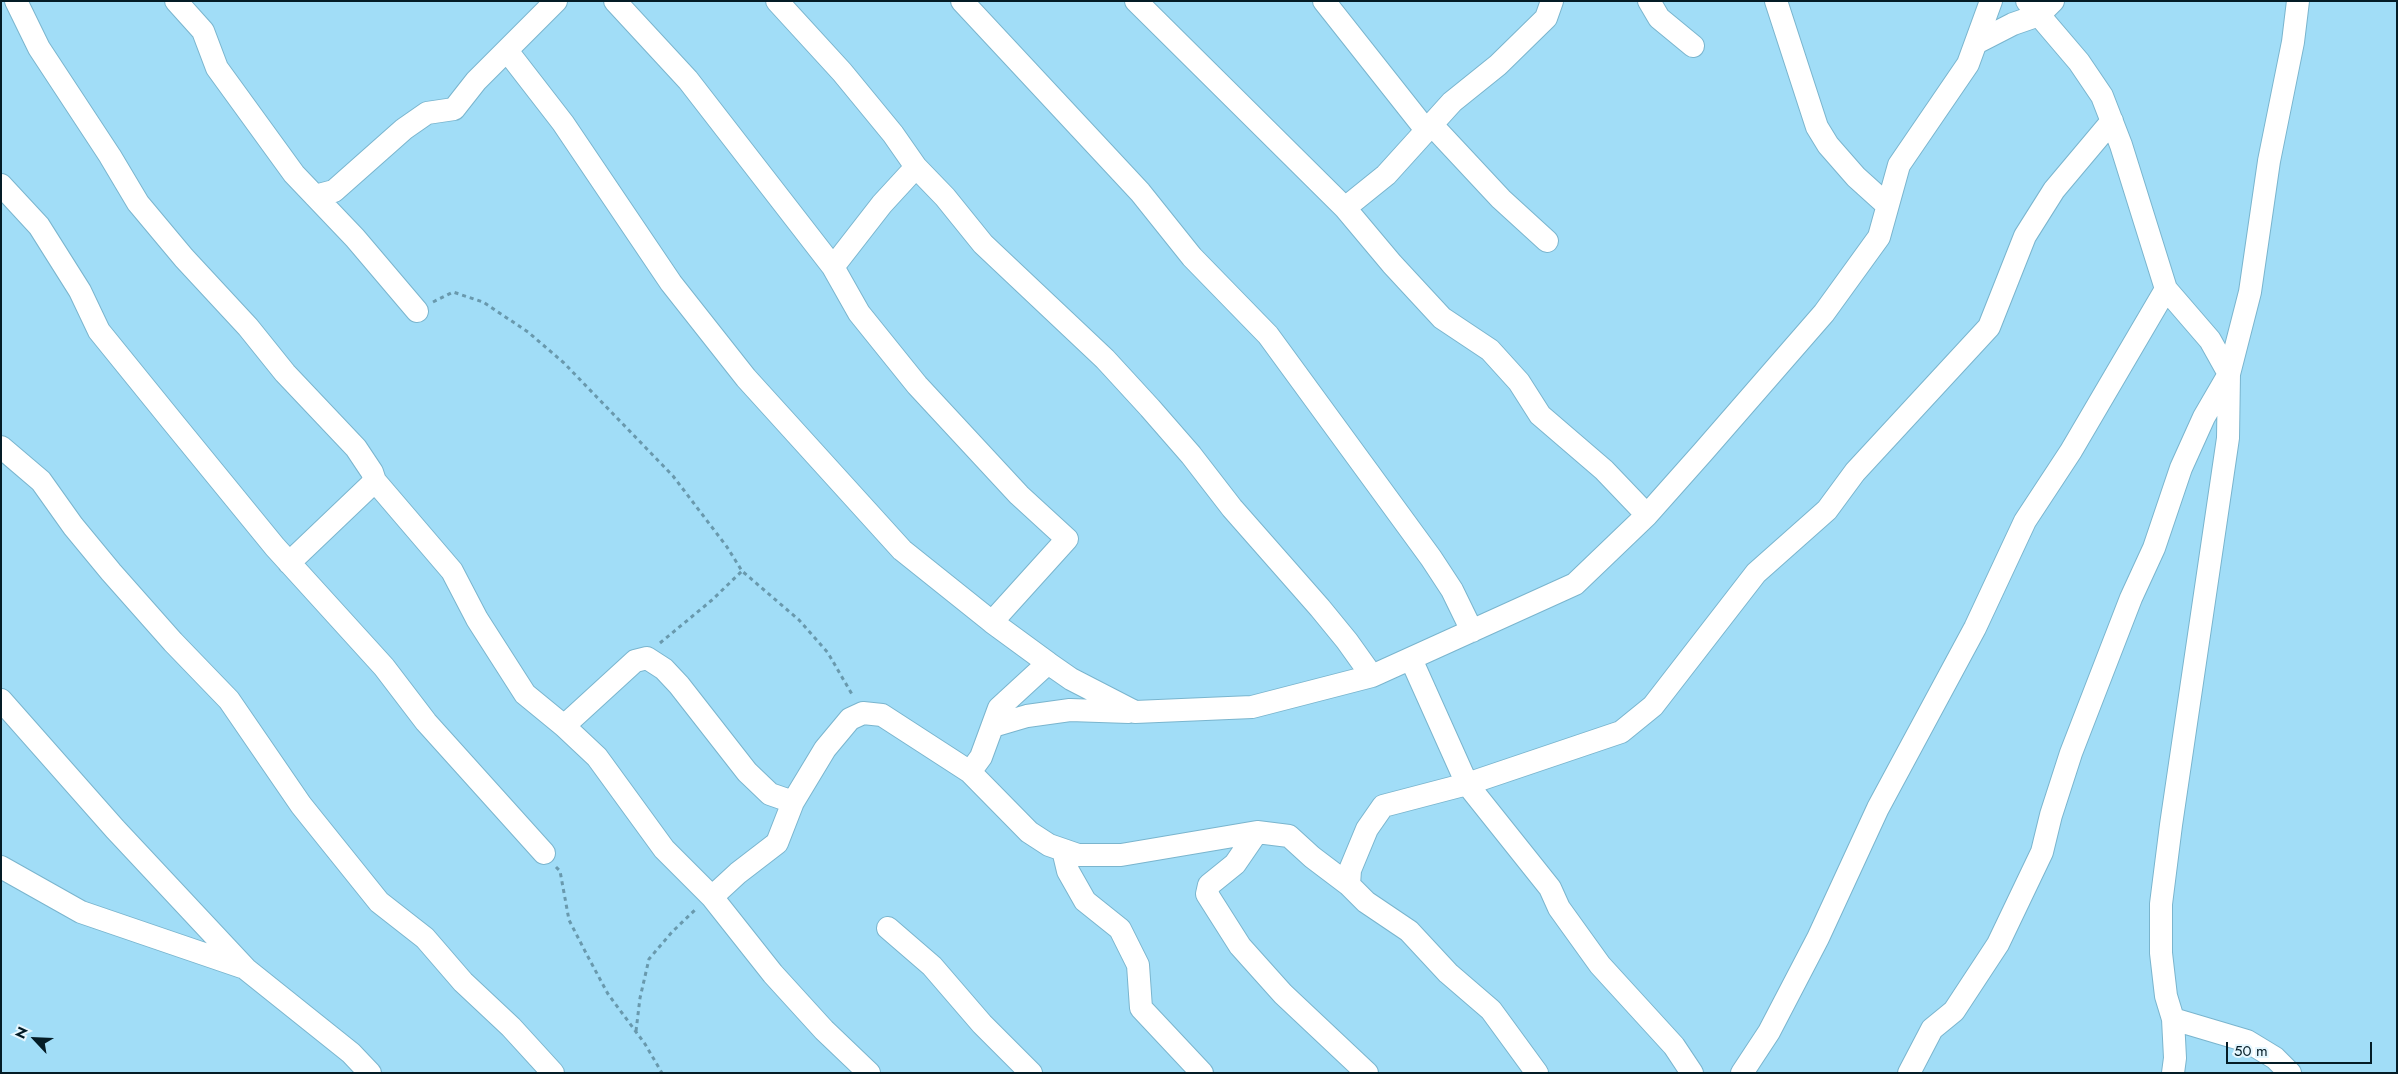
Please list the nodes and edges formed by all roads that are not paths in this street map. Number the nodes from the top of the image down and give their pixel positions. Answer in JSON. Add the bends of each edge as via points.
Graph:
{"nodes":[{"id":1,"x":16,"y":1,"type":"edge"},
{"id":2,"x":176,"y":1,"type":"edge"},
{"id":3,"x":556,"y":1,"type":"edge"},
{"id":4,"x":777,"y":1,"type":"edge"},
{"id":5,"x":962,"y":1,"type":"edge"},
{"id":6,"x":1136,"y":1,"type":"edge"},
{"id":7,"x":1324,"y":1,"type":"edge"},
{"id":8,"x":1552,"y":1,"type":"edge"},
{"id":9,"x":1649,"y":1,"type":"edge"},
{"id":10,"x":1776,"y":1,"type":"edge"},
{"id":11,"x":1991,"y":1,"type":"edge"},
{"id":12,"x":2298,"y":1,"type":"edge"},
{"id":13,"x":625,"y":6,"type":"edge"},
{"id":14,"x":2039,"y":6,"type":"edge"},
{"id":15,"x":1976,"y":43,"type":"junction"},
{"id":16,"x":1694,"y":46,"type":"dead end"},
{"id":17,"x":508,"y":52,"type":"junction"},
{"id":18,"x":2112,"y":121,"type":"junction"},
{"id":19,"x":1428,"y":127,"type":"junction"},
{"id":20,"x":916,"y":167,"type":"junction"},
{"id":21,"x":1,"y":185,"type":"edge"},
{"id":22,"x":315,"y":196,"type":"junction"},
{"id":23,"x":1887,"y":205,"type":"junction"},
{"id":24,"x":1345,"y":208,"type":"junction"},
{"id":25,"x":1547,"y":241,"type":"dead end"},
{"id":26,"x":832,"y":267,"type":"junction"},
{"id":27,"x":2166,"y":289,"type":"junction"},
{"id":28,"x":417,"y":311,"type":"road end"},
{"id":29,"x":2229,"y":374,"type":"junction"},
{"id":30,"x":1,"y":447,"type":"edge"},
{"id":31,"x":375,"y":481,"type":"junction"},
{"id":32,"x":1647,"y":515,"type":"junction"},
{"id":33,"x":290,"y":563,"type":"junction"},
{"id":34,"x":992,"y":622,"type":"junction"},
{"id":35,"x":1472,"y":632,"type":"junction"},
{"id":36,"x":1411,"y":659,"type":"junction"},
{"id":37,"x":1048,"y":663,"type":"junction"},
{"id":38,"x":1372,"y":676,"type":"junction"},
{"id":39,"x":1071,"y":679,"type":"junction"},
{"id":40,"x":1,"y":700,"type":"edge"},
{"id":41,"x":1070,"y":710,"type":"junction"},
{"id":42,"x":1135,"y":712,"type":"junction"},
{"id":43,"x":564,"y":726,"type":"junction"},
{"id":44,"x":993,"y":726,"type":"junction"},
{"id":45,"x":970,"y":772,"type":"junction"},
{"id":46,"x":1467,"y":784,"type":"junction"},
{"id":47,"x":793,"y":802,"type":"junction"},
{"id":48,"x":1257,"y":832,"type":"junction"},
{"id":49,"x":1063,"y":850,"type":"junction"},
{"id":50,"x":544,"y":853,"type":"road end"},
{"id":51,"x":1,"y":868,"type":"edge"},
{"id":52,"x":1349,"y":885,"type":"junction"},
{"id":53,"x":712,"y":897,"type":"junction"},
{"id":54,"x":888,"y":928,"type":"dead end"},
{"id":55,"x":246,"y":969,"type":"junction"},
{"id":56,"x":2173,"y":1019,"type":"junction"},
{"id":57,"x":370,"y":1073,"type":"edge"},
{"id":58,"x":553,"y":1073,"type":"edge"},
{"id":59,"x":868,"y":1073,"type":"edge"},
{"id":60,"x":1030,"y":1073,"type":"edge"},
{"id":61,"x":1202,"y":1073,"type":"edge"},
{"id":62,"x":1367,"y":1073,"type":"edge"},
{"id":63,"x":1537,"y":1073,"type":"edge"},
{"id":64,"x":1692,"y":1073,"type":"edge"},
{"id":65,"x":1742,"y":1073,"type":"edge"},
{"id":66,"x":1909,"y":1073,"type":"edge"},
{"id":67,"x":2173,"y":1073,"type":"edge"},
{"id":68,"x":2290,"y":1073,"type":"edge"}],
"edges":[{"from":1,"to":31,"type":"street","via":[[39,48],[138,203],[285,373],[356,448]]},
{"from":2,"to":22,"type":"street","via":[[203,31],[217,68],[294,174]]},
{"from":3,"to":17,"type":"street"},
{"from":4,"to":20,"type":"street","via":[[842,72]]},
{"from":5,"to":35,"type":"street","via":[[1140,192],[1192,257],[1268,335],[1431,558],[1452,590]]},
{"from":6,"to":24,"type":"street"},
{"from":7,"to":19,"type":"street"},
{"from":8,"to":19,"type":"street","via":[[1546,18]]},
{"from":9,"to":16,"type":"street","via":[[1659,18]]},
{"from":10,"to":23,"type":"street","via":[[1817,127],[1856,177]]},
{"from":11,"to":15,"type":"street"},
{"from":12,"to":29,"type":"street","via":[[2269,161],[2250,292]]},
{"from":13,"to":26,"type":"street","via":[[688,80]]},
{"from":14,"to":15,"type":"street"},
{"from":14,"to":18,"type":"street","via":[[2102,96]]},
{"from":15,"to":23,"type":"street","via":[[1968,64],[1899,165]]},
{"from":17,"to":22,"type":"street","via":[[476,81],[454,109],[427,113],[404,129],[334,191]]},
{"from":17,"to":34,"type":"street","via":[[563,123],[671,283],[746,378],[902,550]]},
{"from":18,"to":27,"type":"street"},
{"from":18,"to":46,"type":"street","via":[[2054,190],[2030,228],[1988,327],[1855,472],[1827,510],[1756,573],[1653,706],[1621,732]]},
{"from":19,"to":24,"type":"street","via":[[1386,175]]},
{"from":19,"to":25,"type":"street"},
{"from":20,"to":26,"type":"street"},
{"from":20,"to":38,"type":"street","via":[[983,244],[1105,359],[1144,401],[1320,608]]},
{"from":21,"to":33,"type":"street","via":[[39,226],[80,291],[99,330]]},
{"from":22,"to":28,"type":"street"},
{"from":23,"to":32,"type":"street","via":[[1878,237],[1824,313]]},
{"from":24,"to":32,"type":"street","via":[[1442,318],[1490,350],[1519,382],[1540,415],[1604,470]]},
{"from":26,"to":34,"type":"street","via":[[859,313],[917,385],[1019,495],[1067,539]]},
{"from":27,"to":29,"type":"street","via":[[2210,340]]},
{"from":27,"to":65,"type":"street","via":[[2071,451],[2025,521],[1975,628],[1878,808],[1813,947],[1769,1032]]},
{"from":29,"to":56,"type":"street","via":[[2228,438],[2161,904],[2161,953],[2166,996]]},
{"from":29,"to":66,"type":"street","via":[[2204,417],[2181,468],[2154,548],[2131,598],[2071,753],[2042,852],[1998,944],[1954,1011],[1932,1029]]},
{"from":30,"to":58,"type":"street","via":[[41,481],[112,572],[229,700],[301,805],[379,902],[424,938]]},
{"from":31,"to":33,"type":"street"},
{"from":31,"to":43,"type":"street","via":[[452,571],[477,619],[525,694]]},
{"from":32,"to":35,"type":"street","via":[[1575,584]]},
{"from":33,"to":50,"type":"street"},
{"from":34,"to":37,"type":"street"},
{"from":35,"to":36,"type":"street"},
{"from":36,"to":38,"type":"street"},
{"from":36,"to":46,"type":"street"},
{"from":37,"to":39,"type":"street"},
{"from":37,"to":44,"type":"street","via":[[999,708]]},
{"from":38,"to":42,"type":"street","via":[[1252,707]]},
{"from":39,"to":41,"type":"street"},
{"from":39,"to":42,"type":"street"},
{"from":40,"to":55,"type":"street","via":[[115,829]]},
{"from":41,"to":42,"type":"street"},
{"from":41,"to":44,"type":"street","via":[[1027,716]]},
{"from":43,"to":47,"type":"street","via":[[635,661],[647,658],[679,684],[746,772],[770,794]]},
{"from":43,"to":53,"type":"street","via":[[597,757],[664,850]]},
{"from":44,"to":45,"type":"street","via":[[981,757]]},
{"from":45,"to":47,"type":"street","via":[[882,715],[863,713],[850,719],[825,749]]},
{"from":45,"to":49,"type":"street","via":[[1029,832]]},
{"from":46,"to":52,"type":"street","via":[[1383,806],[1367,829],[1350,870]]},
{"from":46,"to":64,"type":"street","via":[[1550,888],[1559,908],[1600,965],[1674,1046]]},
{"from":47,"to":53,"type":"street","via":[[777,843]]},
{"from":48,"to":49,"type":"street","via":[[1121,855],[1078,855]]},
{"from":48,"to":52,"type":"street","via":[[1288,836]]},
{"from":48,"to":62,"type":"street","via":[[1235,864],[1209,885],[1207,894],[1252,960],[1283,994]]},
{"from":49,"to":61,"type":"street","via":[[1068,871],[1085,901],[1120,929],[1138,965],[1141,1008]]},
{"from":51,"to":55,"type":"street","via":[[81,912]]},
{"from":52,"to":63,"type":"street","via":[[1366,902],[1409,931],[1448,973],[1491,1010]]},
{"from":53,"to":59,"type":"street","via":[[774,974]]},
{"from":54,"to":60,"type":"street","via":[[932,966]]},
{"from":55,"to":57,"type":"street","via":[[351,1053]]},
{"from":56,"to":67,"type":"street"},
{"from":56,"to":68,"type":"street","via":[[2247,1041],[2275,1058]]}]}
